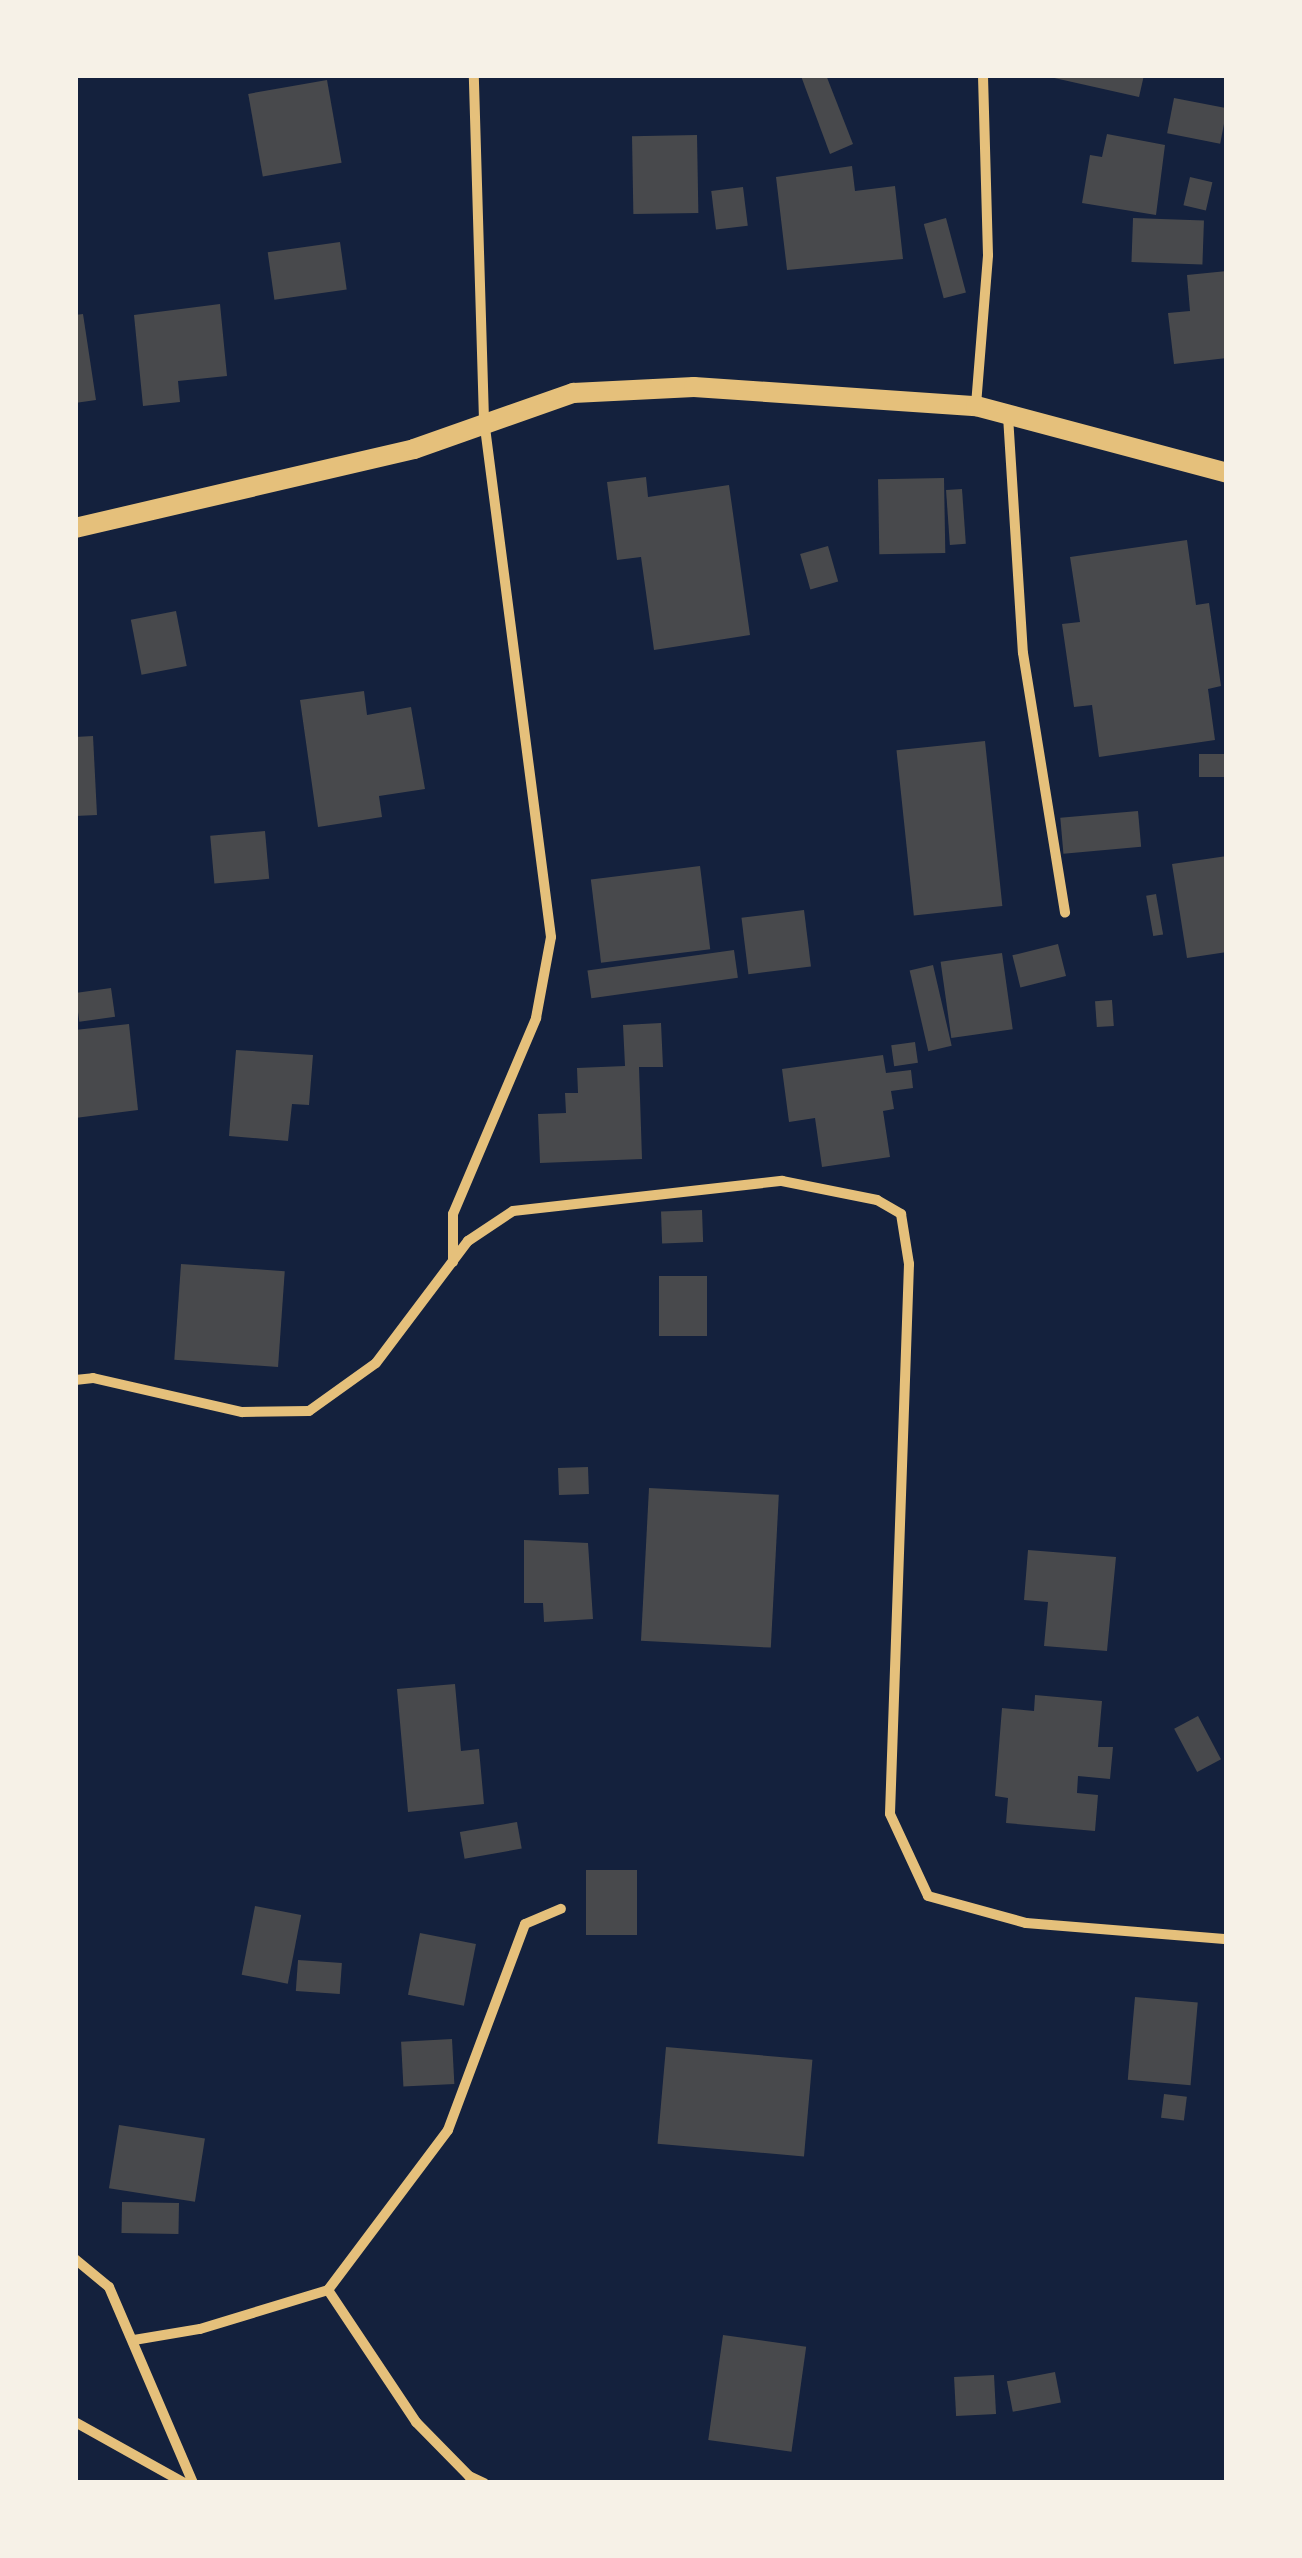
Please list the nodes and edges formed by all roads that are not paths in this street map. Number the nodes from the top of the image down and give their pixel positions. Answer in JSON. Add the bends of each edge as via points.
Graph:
{"nodes":[{"id":1,"x":474,"y":75,"type":"edge"},
{"id":2,"x":983,"y":75,"type":"edge"},
{"id":3,"x":976,"y":406,"type":"junction"},
{"id":4,"x":1008,"y":416,"type":"junction"},
{"id":5,"x":484,"y":420,"type":"junction"},
{"id":6,"x":1227,"y":473,"type":"edge"},
{"id":7,"x":75,"y":528,"type":"edge"},
{"id":8,"x":1065,"y":913,"type":"dead end"},
{"id":9,"x":453,"y":1263,"type":"junction"},
{"id":10,"x":75,"y":1380,"type":"edge"},
{"id":11,"x":561,"y":1909,"type":"dead end"},
{"id":12,"x":1227,"y":1940,"type":"edge"},
{"id":13,"x":75,"y":2259,"type":"edge"},
{"id":14,"x":328,"y":2290,"type":"junction"},
{"id":15,"x":134,"y":2340,"type":"junction"},
{"id":16,"x":75,"y":2422,"type":"edge"},
{"id":17,"x":184,"y":2483,"type":"edge"},
{"id":18,"x":193,"y":2483,"type":"edge"},
{"id":19,"x":484,"y":2483,"type":"edge"}],
"edges":[{"from":1,"to":5,"type":"street"},
{"from":2,"to":3,"type":"street","via":[[988,254]]},
{"from":3,"to":4,"type":"main road"},
{"from":3,"to":5,"type":"main road","via":[[694,388],[574,393]]},
{"from":4,"to":6,"type":"main road"},
{"from":4,"to":8,"type":"street","via":[[1023,653]]},
{"from":5,"to":7,"type":"main road","via":[[414,449]]},
{"from":5,"to":9,"type":"street","via":[[551,937],[536,1018],[453,1214]]},
{"from":9,"to":10,"type":"street","via":[[376,1363],[309,1411],[242,1412],[93,1378]]},
{"from":9,"to":12,"type":"street","via":[[468,1241],[513,1211],[643,1194],[782,1181],[877,1200],[901,1214],[909,1264],[890,1814],[928,1896],[1026,1923]]},
{"from":11,"to":14,"type":"street","via":[[525,1924],[448,2130]]},
{"from":13,"to":15,"type":"street","via":[[110,2288]]},
{"from":14,"to":15,"type":"street","via":[[200,2329]]},
{"from":14,"to":19,"type":"street","via":[[416,2422]]},
{"from":15,"to":18,"type":"street"},
{"from":16,"to":17,"type":"street"}]}
